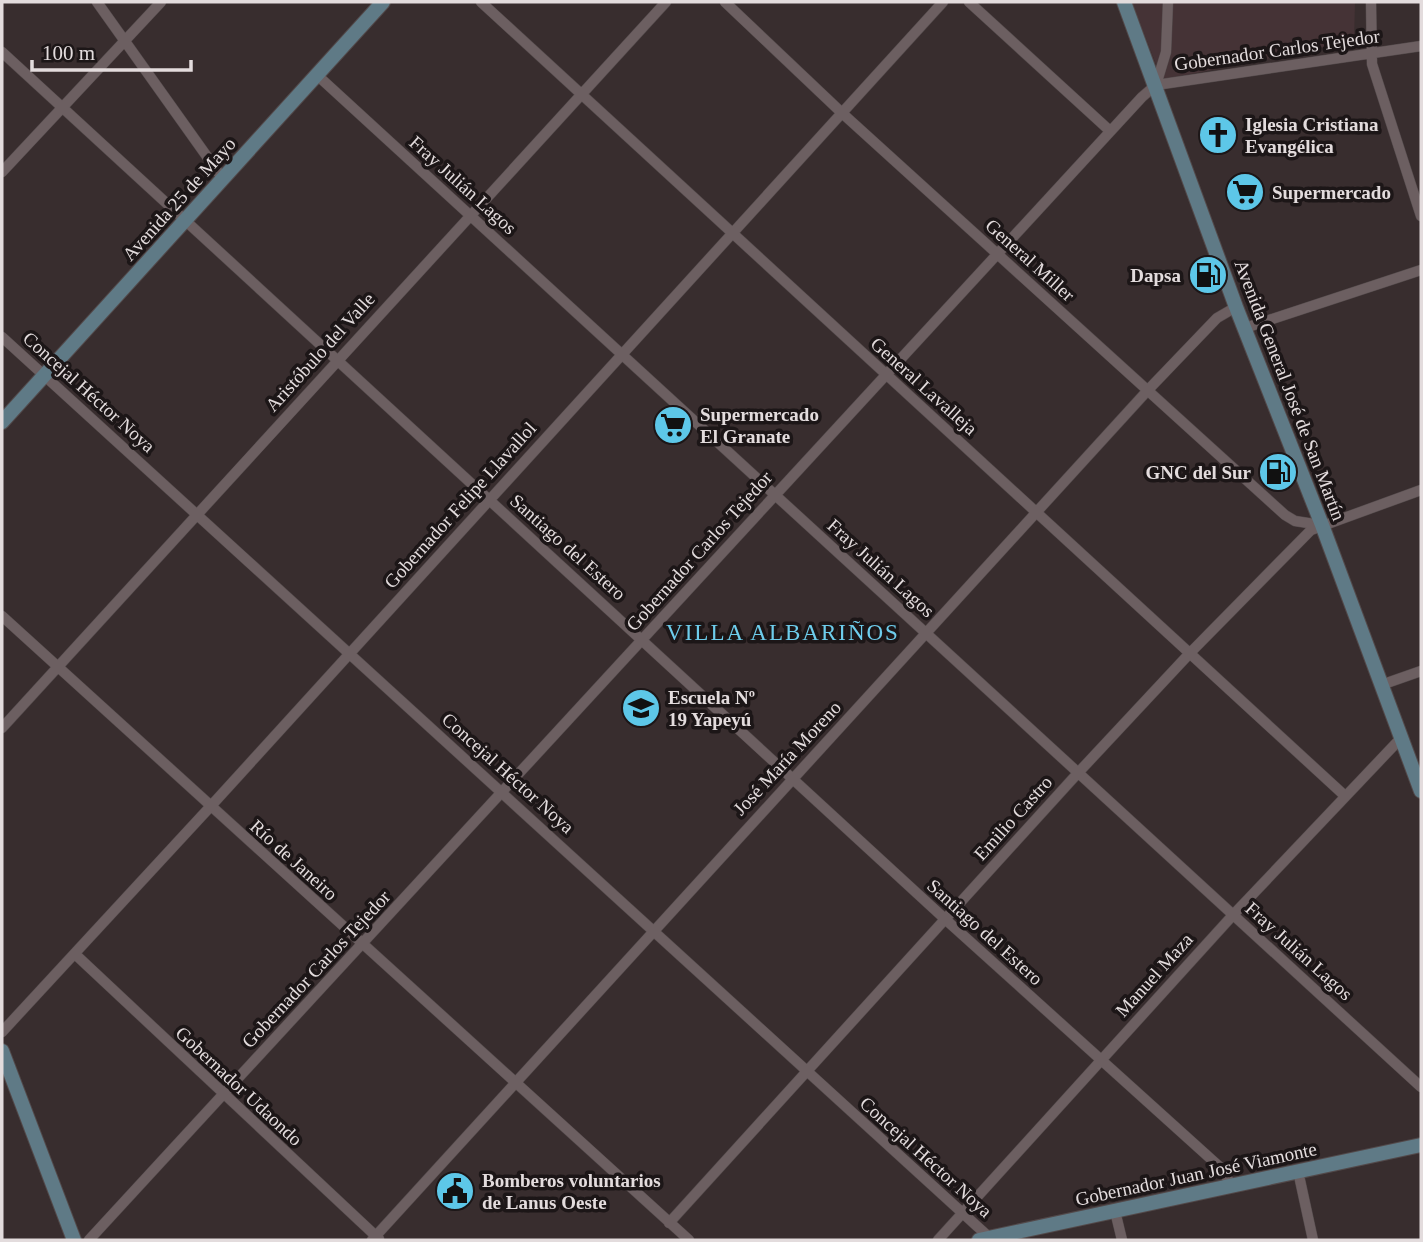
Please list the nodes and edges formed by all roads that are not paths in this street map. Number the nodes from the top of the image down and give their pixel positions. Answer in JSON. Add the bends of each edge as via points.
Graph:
{"nodes":[{"id":1,"x":97,"y":2,"type":"edge"},
{"id":2,"x":160,"y":2,"type":"edge"},
{"id":3,"x":383,"y":2,"type":"edge"},
{"id":4,"x":481,"y":2,"type":"edge"},
{"id":5,"x":666,"y":2,"type":"edge"},
{"id":6,"x":725,"y":2,"type":"edge"},
{"id":7,"x":943,"y":2,"type":"edge"},
{"id":8,"x":969,"y":2,"type":"edge"},
{"id":9,"x":1124,"y":2,"type":"edge"},
{"id":10,"x":1168,"y":2,"type":"edge"},
{"id":11,"x":1371,"y":2,"type":"edge"},
{"id":12,"x":125,"y":40,"type":"junction"},
{"id":13,"x":1421,"y":46,"type":"edge"},
{"id":14,"x":2,"y":52,"type":"edge"},
{"id":15,"x":1370,"y":53,"type":"junction"},
{"id":16,"x":317,"y":75,"type":"junction"},
{"id":17,"x":1156,"y":85,"type":"junction"},
{"id":18,"x":580,"y":94,"type":"junction"},
{"id":19,"x":62,"y":107,"type":"junction"},
{"id":20,"x":842,"y":113,"type":"junction"},
{"id":21,"x":1108,"y":130,"type":"junction"},
{"id":22,"x":2,"y":172,"type":"edge"},
{"id":23,"x":223,"y":179,"type":"junction"},
{"id":24,"x":470,"y":215,"type":"junction"},
{"id":25,"x":1421,"y":216,"type":"edge"},
{"id":26,"x":185,"y":221,"type":"junction"},
{"id":27,"x":733,"y":233,"type":"junction"},
{"id":28,"x":997,"y":254,"type":"junction"},
{"id":29,"x":1421,"y":270,"type":"edge"},
{"id":30,"x":1236,"y":307,"type":"junction"},
{"id":31,"x":1245,"y":328,"type":"junction"},
{"id":32,"x":2,"y":337,"type":"edge"},
{"id":33,"x":622,"y":355,"type":"junction"},
{"id":34,"x":338,"y":358,"type":"junction"},
{"id":35,"x":885,"y":374,"type":"junction"},
{"id":36,"x":44,"y":376,"type":"junction"},
{"id":37,"x":1149,"y":390,"type":"junction"},
{"id":38,"x":2,"y":422,"type":"edge"},
{"id":39,"x":1421,"y":490,"type":"edge"},
{"id":40,"x":774,"y":495,"type":"junction"},
{"id":41,"x":488,"y":498,"type":"junction"},
{"id":42,"x":1038,"y":512,"type":"junction"},
{"id":43,"x":197,"y":514,"type":"junction"},
{"id":44,"x":1322,"y":525,"type":"junction"},
{"id":45,"x":2,"y":616,"type":"edge"},
{"id":46,"x":925,"y":632,"type":"junction"},
{"id":47,"x":642,"y":639,"type":"junction"},
{"id":48,"x":350,"y":653,"type":"junction"},
{"id":49,"x":1190,"y":653,"type":"junction"},
{"id":50,"x":57,"y":667,"type":"junction"},
{"id":51,"x":1421,"y":671,"type":"edge"},
{"id":52,"x":1381,"y":685,"type":"junction"},
{"id":53,"x":2,"y":728,"type":"edge"},
{"id":54,"x":1401,"y":738,"type":"junction"},
{"id":55,"x":1077,"y":774,"type":"junction"},
{"id":56,"x":792,"y":778,"type":"junction"},
{"id":57,"x":503,"y":791,"type":"junction"},
{"id":58,"x":1421,"y":791,"type":"edge"},
{"id":59,"x":1344,"y":795,"type":"junction"},
{"id":60,"x":210,"y":807,"type":"junction"},
{"id":61,"x":1233,"y":915,"type":"junction"},
{"id":62,"x":945,"y":919,"type":"junction"},
{"id":63,"x":653,"y":930,"type":"junction"},
{"id":64,"x":361,"y":945,"type":"junction"},
{"id":65,"x":76,"y":955,"type":"junction"},
{"id":66,"x":2,"y":1032,"type":"edge"},
{"id":67,"x":2,"y":1051,"type":"edge"},
{"id":68,"x":1100,"y":1061,"type":"junction"},
{"id":69,"x":806,"y":1072,"type":"junction"},
{"id":70,"x":515,"y":1082,"type":"junction"},
{"id":71,"x":1421,"y":1087,"type":"edge"},
{"id":72,"x":223,"y":1096,"type":"junction"},
{"id":73,"x":1421,"y":1145,"type":"edge"},
{"id":74,"x":1298,"y":1171,"type":"junction"},
{"id":75,"x":1231,"y":1185,"type":"junction"},
{"id":76,"x":1115,"y":1211,"type":"junction"},
{"id":77,"x":962,"y":1213,"type":"junction"},
{"id":78,"x":669,"y":1223,"type":"junction"},
{"id":79,"x":376,"y":1239,"type":"edge"},
{"id":80,"x":985,"y":1239,"type":"edge"},
{"id":81,"x":74,"y":1240,"type":"edge"},
{"id":82,"x":89,"y":1240,"type":"edge"},
{"id":83,"x":689,"y":1240,"type":"edge"},
{"id":84,"x":937,"y":1240,"type":"edge"},
{"id":85,"x":1122,"y":1240,"type":"edge"},
{"id":86,"x":1314,"y":1240,"type":"edge"}],
"edges":[{"from":1,"to":12,"type":"street"},
{"from":2,"to":12,"type":"street"},
{"from":3,"to":16,"type":"main road","name":"Avenida 25 de Mayo"},
{"from":4,"to":18,"type":"street","name":"General Lavalleja"},
{"from":5,"to":18,"type":"street","name":"Aristóbulo del Valle"},
{"from":6,"to":20,"type":"street","name":"General Miller"},
{"from":7,"to":20,"type":"street","name":"Gobernador Felipe Llavallol"},
{"from":8,"to":21,"type":"street"},
{"from":9,"to":17,"type":"main road","name":"Avenida General José de San Martín"},
{"from":10,"to":17,"type":"street","via":[[1166,51]]},
{"from":11,"to":15,"type":"street"},
{"from":12,"to":19,"type":"street"},
{"from":12,"to":23,"type":"street"},
{"from":13,"to":15,"type":"street","name":"Gobernador Carlos Tejedor"},
{"from":14,"to":19,"type":"street","name":"Santiago del Estero"},
{"from":15,"to":17,"type":"street","name":"Gobernador Carlos Tejedor"},
{"from":15,"to":25,"type":"street"},
{"from":16,"to":23,"type":"main road","name":"Avenida 25 de Mayo"},
{"from":16,"to":24,"type":"street","name":"Fray Julián Lagos"},
{"from":17,"to":21,"type":"street","name":"Gobernador Carlos Tejedor"},
{"from":17,"to":30,"type":"main road","name":"Avenida General José de San Martín"},
{"from":18,"to":24,"type":"street","name":"Aristóbulo del Valle"},
{"from":18,"to":27,"type":"street","name":"General Lavalleja"},
{"from":19,"to":22,"type":"street"},
{"from":19,"to":26,"type":"street","name":"Santiago del Estero"},
{"from":20,"to":27,"type":"street","name":"Gobernador Felipe Llavallol"},
{"from":20,"to":28,"type":"street","name":"General Miller"},
{"from":21,"to":28,"type":"street","name":"Gobernador Carlos Tejedor"},
{"from":23,"to":26,"type":"main road","name":"Avenida 25 de Mayo"},
{"from":24,"to":33,"type":"street","name":"Fray Julián Lagos"},
{"from":24,"to":34,"type":"street","name":"Aristóbulo del Valle"},
{"from":26,"to":34,"type":"street","name":"Santiago del Estero"},
{"from":26,"to":36,"type":"main road","name":"Avenida 25 de Mayo"},
{"from":27,"to":33,"type":"street","name":"Gobernador Felipe Llavallol"},
{"from":27,"to":35,"type":"street","name":"General Lavalleja"},
{"from":28,"to":35,"type":"street","name":"Gobernador Carlos Tejedor"},
{"from":28,"to":37,"type":"street","name":"General Miller"},
{"from":29,"to":31,"type":"street"},
{"from":30,"to":31,"type":"main road","name":"Avenida General José de San Martín"},
{"from":30,"to":37,"type":"street","name":"José María Moreno","via":[[1217,318]]},
{"from":31,"to":44,"type":"main road","name":"Avenida General José de San Martín"},
{"from":32,"to":36,"type":"street","name":"Concejal Héctor Noya"},
{"from":33,"to":40,"type":"street","name":"Fray Julián Lagos"},
{"from":33,"to":41,"type":"street","name":"Gobernador Felipe Llavallol"},
{"from":34,"to":41,"type":"street","name":"Santiago del Estero"},
{"from":34,"to":43,"type":"street","name":"Aristóbulo del Valle"},
{"from":35,"to":40,"type":"street","name":"Gobernador Carlos Tejedor"},
{"from":35,"to":42,"type":"street","name":"General Lavalleja"},
{"from":36,"to":38,"type":"main road","name":"Avenida 25 de Mayo"},
{"from":36,"to":43,"type":"street","name":"Concejal Héctor Noya"},
{"from":37,"to":42,"type":"street","name":"José María Moreno"},
{"from":37,"to":44,"type":"street","name":"General Miller","via":[[1285,515]]},
{"from":39,"to":44,"type":"street","name":"Emilio Castro"},
{"from":40,"to":46,"type":"street","name":"Fray Julián Lagos"},
{"from":40,"to":47,"type":"street","name":"Gobernador Carlos Tejedor"},
{"from":41,"to":47,"type":"street","name":"Santiago del Estero"},
{"from":41,"to":48,"type":"street","name":"Gobernador Felipe Llavallol"},
{"from":42,"to":46,"type":"street","name":"José María Moreno"},
{"from":42,"to":49,"type":"street","name":"General Lavalleja"},
{"from":43,"to":48,"type":"street","name":"Concejal Héctor Noya"},
{"from":43,"to":50,"type":"street","name":"Aristóbulo del Valle"},
{"from":44,"to":49,"type":"street","name":"Emilio Castro","via":[[1311,530]]},
{"from":44,"to":52,"type":"main road","name":"Avenida General José de San Martín"},
{"from":45,"to":50,"type":"street","name":"Río de Janeiro"},
{"from":46,"to":55,"type":"street","name":"Fray Julián Lagos"},
{"from":46,"to":56,"type":"street","name":"José María Moreno"},
{"from":47,"to":56,"type":"street","name":"Santiago del Estero"},
{"from":47,"to":57,"type":"street","name":"Gobernador Carlos Tejedor"},
{"from":48,"to":57,"type":"street","name":"Concejal Héctor Noya"},
{"from":48,"to":60,"type":"street","name":"Gobernador Felipe Llavallol"},
{"from":49,"to":55,"type":"street","name":"Emilio Castro"},
{"from":49,"to":59,"type":"street","name":"General Lavalleja"},
{"from":50,"to":53,"type":"street","name":"Aristóbulo del Valle"},
{"from":50,"to":60,"type":"street","name":"Río de Janeiro"},
{"from":51,"to":52,"type":"street"},
{"from":52,"to":54,"type":"main road","name":"Avenida General José de San Martín"},
{"from":54,"to":58,"type":"main road","name":"Avenida General José de San Martín"},
{"from":54,"to":59,"type":"street","name":"Manuel Maza"},
{"from":55,"to":61,"type":"street","name":"Fray Julián Lagos"},
{"from":55,"to":62,"type":"street","name":"Emilio Castro"},
{"from":56,"to":62,"type":"street","name":"Santiago del Estero"},
{"from":56,"to":63,"type":"street","name":"José María Moreno"},
{"from":57,"to":63,"type":"street","name":"Concejal Héctor Noya"},
{"from":57,"to":64,"type":"street","name":"Gobernador Carlos Tejedor"},
{"from":59,"to":61,"type":"street","name":"Manuel Maza"},
{"from":60,"to":64,"type":"street","name":"Río de Janeiro"},
{"from":60,"to":65,"type":"street","name":"Gobernador Felipe Llavallol"},
{"from":61,"to":68,"type":"street","name":"Manuel Maza"},
{"from":61,"to":71,"type":"street","name":"Fray Julián Lagos"},
{"from":62,"to":68,"type":"street","name":"Santiago del Estero"},
{"from":62,"to":69,"type":"street","name":"Emilio Castro"},
{"from":63,"to":69,"type":"street","name":"Concejal Héctor Noya"},
{"from":63,"to":70,"type":"street","name":"José María Moreno"},
{"from":64,"to":70,"type":"street","name":"Río de Janeiro"},
{"from":64,"to":72,"type":"street","name":"Gobernador Carlos Tejedor"},
{"from":65,"to":66,"type":"street","name":"Gobernador Felipe Llavallol"},
{"from":65,"to":72,"type":"street","name":"Gobernador Udaondo"},
{"from":67,"to":81,"type":"main road"},
{"from":68,"to":75,"type":"street","name":"Santiago del Estero","via":[[1222,1169]]},
{"from":68,"to":77,"type":"street","name":"Manuel Maza"},
{"from":69,"to":77,"type":"street","name":"Concejal Héctor Noya"},
{"from":69,"to":78,"type":"street","name":"Emilio Castro"},
{"from":70,"to":78,"type":"street","name":"Río de Janeiro"},
{"from":70,"to":79,"type":"street","name":"José María Moreno"},
{"from":72,"to":79,"type":"street","name":"Gobernador Udaondo"},
{"from":72,"to":82,"type":"street","name":"Gobernador Carlos Tejedor"},
{"from":73,"to":74,"type":"main road","name":"Gobernador Juan José Viamonte"},
{"from":74,"to":75,"type":"main road","name":"Gobernador Juan José Viamonte"},
{"from":74,"to":86,"type":"street"},
{"from":75,"to":76,"type":"main road","name":"Gobernador Juan José Viamonte"},
{"from":76,"to":80,"type":"main road","name":"Gobernador Juan José Viamonte"},
{"from":76,"to":85,"type":"street"},
{"from":77,"to":80,"type":"street","name":"Concejal Héctor Noya"},
{"from":77,"to":84,"type":"street","name":"Manuel Maza"},
{"from":78,"to":83,"type":"street","name":"Río de Janeiro"}]}
